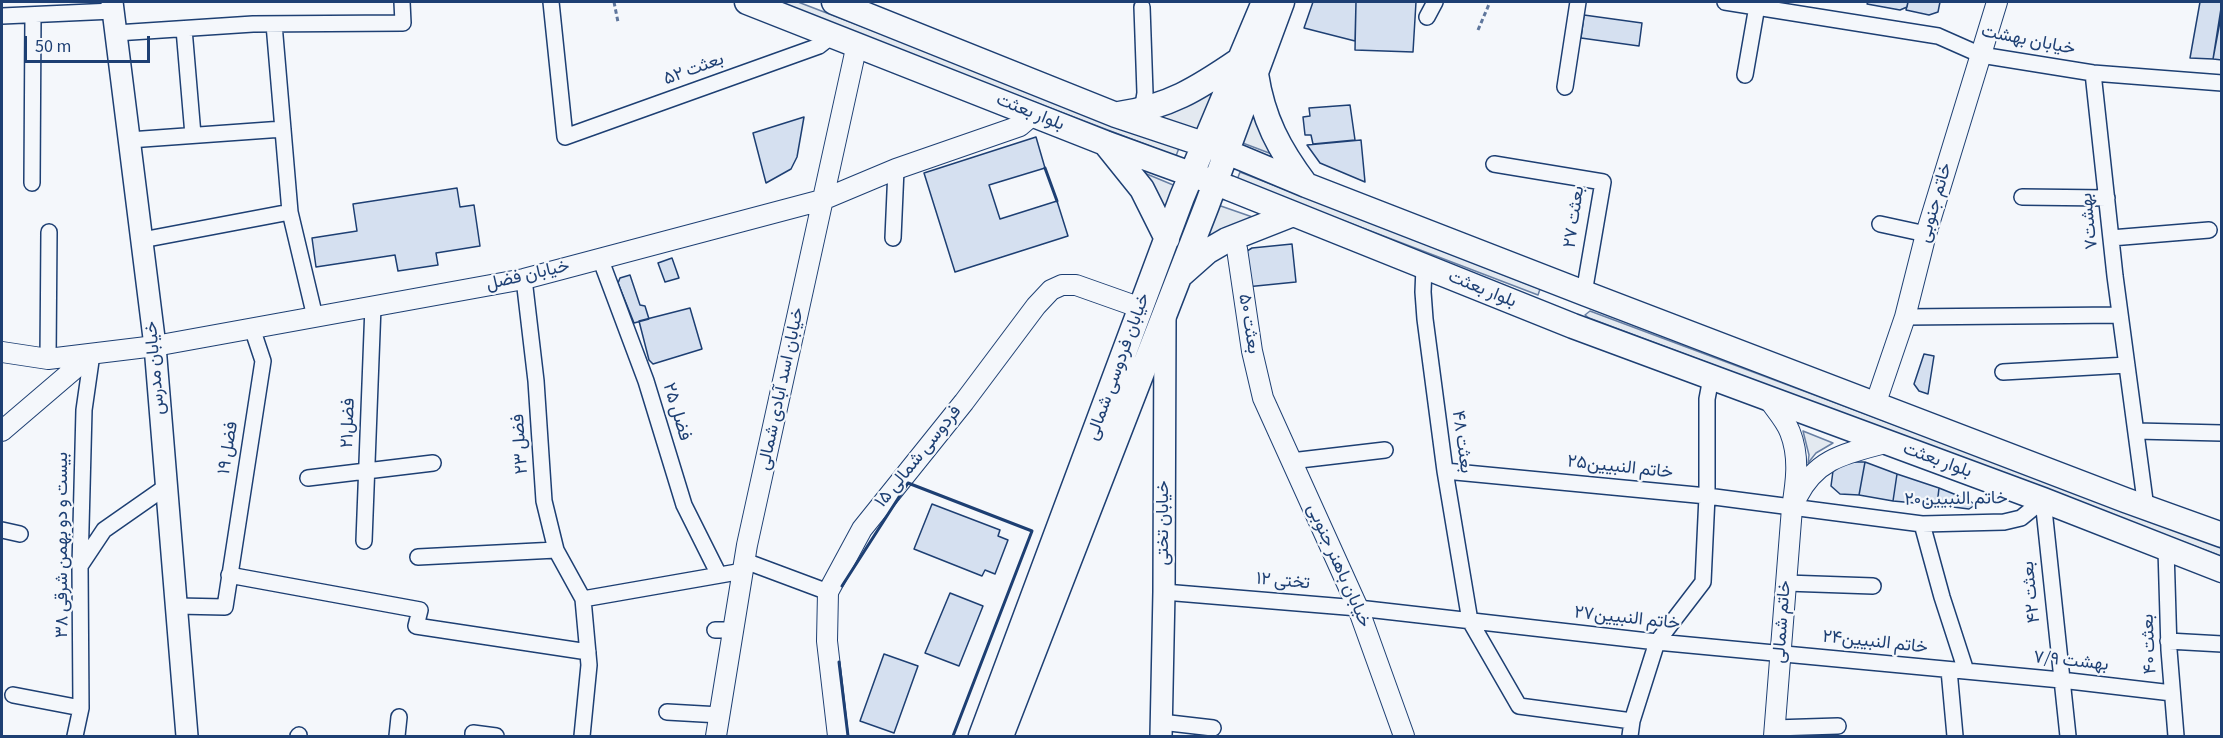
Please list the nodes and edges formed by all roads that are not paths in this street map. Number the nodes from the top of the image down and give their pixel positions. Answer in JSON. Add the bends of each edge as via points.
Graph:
{"nodes":[{"id":1,"x":402,"y":2,"type":"edge"},
{"id":2,"x":551,"y":2,"type":"edge"},
{"id":3,"x":747,"y":2,"type":"edge"},
{"id":4,"x":834,"y":2,"type":"edge"},
{"id":5,"x":1264,"y":2,"type":"edge"},
{"id":6,"x":1282,"y":2,"type":"edge"},
{"id":7,"x":1435,"y":2,"type":"edge"},
{"id":8,"x":1578,"y":2,"type":"edge"},
{"id":9,"x":1725,"y":2,"type":"edge"},
{"id":10,"x":1997,"y":2,"type":"edge"},
{"id":11,"x":1764,"y":5,"type":"edge"},
{"id":12,"x":112,"y":6,"type":"edge"},
{"id":13,"x":862,"y":7,"type":"edge"},
{"id":14,"x":1142,"y":7,"type":"dead end"},
{"id":15,"x":33,"y":15,"type":"junction"},
{"id":16,"x":8,"y":16,"type":"edge"},
{"id":17,"x":1427,"y":17,"type":"dead end"},
{"id":18,"x":274,"y":24,"type":"junction"},
{"id":19,"x":184,"y":29,"type":"junction"},
{"id":20,"x":116,"y":33,"type":"junction"},
{"id":21,"x":833,"y":35,"type":"junction"},
{"id":22,"x":856,"y":44,"type":"junction"},
{"id":23,"x":1981,"y":55,"type":"junction"},
{"id":24,"x":1247,"y":67,"type":"junction"},
{"id":25,"x":2093,"y":74,"type":"junction"},
{"id":26,"x":1745,"y":75,"type":"dead end"},
{"id":27,"x":2222,"y":83,"type":"edge"},
{"id":28,"x":1565,"y":87,"type":"dead end"},
{"id":29,"x":1056,"y":91,"type":"junction"},
{"id":30,"x":1142,"y":111,"type":"junction"},
{"id":31,"x":1116,"y":115,"type":"junction"},
{"id":32,"x":1040,"y":117,"type":"junction"},
{"id":33,"x":283,"y":129,"type":"junction"},
{"id":34,"x":193,"y":135,"type":"junction"},
{"id":35,"x":129,"y":140,"type":"junction"},
{"id":36,"x":1105,"y":143,"type":"junction"},
{"id":37,"x":1204,"y":144,"type":"junction"},
{"id":38,"x":1227,"y":152,"type":"junction"},
{"id":39,"x":1494,"y":164,"type":"dead end"},
{"id":40,"x":896,"y":169,"type":"junction"},
{"id":41,"x":1191,"y":175,"type":"junction"},
{"id":42,"x":32,"y":183,"type":"dead end"},
{"id":43,"x":1214,"y":183,"type":"junction"},
{"id":44,"x":1306,"y":185,"type":"junction"},
{"id":45,"x":2022,"y":197,"type":"dead end"},
{"id":46,"x":2107,"y":198,"type":"junction"},
{"id":47,"x":822,"y":200,"type":"junction"},
{"id":48,"x":290,"y":212,"type":"junction"},
{"id":49,"x":1293,"y":214,"type":"junction"},
{"id":50,"x":1880,"y":224,"type":"dead end"},
{"id":51,"x":2210,"y":230,"type":"dead end"},
{"id":52,"x":49,"y":232,"type":"dead end"},
{"id":53,"x":1926,"y":234,"type":"junction"},
{"id":54,"x":2111,"y":237,"type":"junction"},
{"id":55,"x":893,"y":238,"type":"dead end"},
{"id":56,"x":1167,"y":239,"type":"junction"},
{"id":57,"x":142,"y":240,"type":"junction"},
{"id":58,"x":1237,"y":249,"type":"dead end"},
{"id":59,"x":600,"y":258,"type":"junction"},
{"id":60,"x":1424,"y":267,"type":"junction"},
{"id":61,"x":1178,"y":277,"type":"junction"},
{"id":62,"x":524,"y":279,"type":"junction"},
{"id":63,"x":1584,"y":293,"type":"junction"},
{"id":64,"x":373,"y":306,"type":"junction"},
{"id":65,"x":1141,"y":308,"type":"junction"},
{"id":66,"x":1165,"y":309,"type":"junction"},
{"id":67,"x":2120,"y":315,"type":"junction"},
{"id":68,"x":315,"y":317,"type":"junction"},
{"id":69,"x":1905,"y":317,"type":"junction"},
{"id":70,"x":1573,"y":326,"type":"junction"},
{"id":71,"x":252,"y":328,"type":"junction"},
{"id":72,"x":155,"y":346,"type":"junction"},
{"id":73,"x":2,"y":352,"type":"edge"},
{"id":74,"x":92,"y":354,"type":"junction"},
{"id":75,"x":48,"y":359,"type":"junction"},
{"id":76,"x":2127,"y":365,"type":"junction"},
{"id":77,"x":2002,"y":372,"type":"dead end"},
{"id":78,"x":1711,"y":378,"type":"junction"},
{"id":79,"x":1263,"y":398,"type":"joint"},
{"id":80,"x":1769,"y":400,"type":"junction"},
{"id":81,"x":1875,"y":405,"type":"junction"},
{"id":82,"x":2136,"y":430,"type":"junction"},
{"id":83,"x":2,"y":431,"type":"edge"},
{"id":84,"x":2222,"y":433,"type":"edge"},
{"id":85,"x":1888,"y":442,"type":"junction"},
{"id":86,"x":1385,"y":450,"type":"dead end"},
{"id":87,"x":1291,"y":461,"type":"junction"},
{"id":88,"x":433,"y":463,"type":"dead end"},
{"id":89,"x":366,"y":471,"type":"junction"},
{"id":90,"x":1445,"y":471,"type":"junction"},
{"id":91,"x":308,"y":478,"type":"dead end"},
{"id":92,"x":167,"y":486,"type":"junction"},
{"id":93,"x":1707,"y":496,"type":"junction"},
{"id":94,"x":2043,"y":500,"type":"junction"},
{"id":95,"x":1792,"y":508,"type":"junction"},
{"id":96,"x":2146,"y":508,"type":"junction"},
{"id":97,"x":1922,"y":524,"type":"junction"},
{"id":98,"x":2,"y":530,"type":"edge"},
{"id":99,"x":20,"y":534,"type":"dead end"},
{"id":100,"x":2222,"y":534,"type":"edge"},
{"id":101,"x":364,"y":541,"type":"dead end"},
{"id":102,"x":2166,"y":549,"type":"junction"},
{"id":103,"x":556,"y":550,"type":"junction"},
{"id":104,"x":418,"y":557,"type":"dead end"},
{"id":105,"x":80,"y":566,"type":"junction"},
{"id":106,"x":744,"y":566,"type":"junction"},
{"id":107,"x":2222,"y":570,"type":"edge"},
{"id":108,"x":719,"y":575,"type":"junction"},
{"id":109,"x":229,"y":576,"type":"junction"},
{"id":110,"x":1786,"y":583,"type":"junction"},
{"id":111,"x":1873,"y":586,"type":"dead end"},
{"id":112,"x":828,"y":592,"type":"junction"},
{"id":113,"x":1164,"y":592,"type":"junction"},
{"id":114,"x":583,"y":599,"type":"junction"},
{"id":115,"x":177,"y":606,"type":"junction"},
{"id":116,"x":1358,"y":608,"type":"junction"},
{"id":117,"x":1470,"y":621,"type":"junction"},
{"id":118,"x":2168,"y":641,"type":"junction"},
{"id":119,"x":1657,"y":642,"type":"junction"},
{"id":120,"x":2222,"y":644,"type":"edge"},
{"id":121,"x":588,"y":652,"type":"junction"},
{"id":122,"x":1781,"y":653,"type":"junction"},
{"id":123,"x":1949,"y":670,"type":"junction"},
{"id":124,"x":1966,"y":671,"type":"junction"},
{"id":125,"x":2061,"y":680,"type":"junction"},
{"id":126,"x":2172,"y":693,"type":"junction"},
{"id":127,"x":13,"y":695,"type":"dead end"},
{"id":128,"x":81,"y":708,"type":"junction"},
{"id":129,"x":667,"y":711,"type":"dead end"},
{"id":130,"x":720,"y":715,"type":"junction"},
{"id":131,"x":399,"y":717,"type":"dead end"},
{"id":132,"x":1838,"y":726,"type":"dead end"},
{"id":133,"x":1213,"y":728,"type":"dead end"},
{"id":134,"x":1161,"y":729,"type":"edge"},
{"id":135,"x":1631,"y":729,"type":"edge"},
{"id":136,"x":1774,"y":732,"type":"edge"},
{"id":137,"x":75,"y":736,"type":"edge"},
{"id":138,"x":188,"y":736,"type":"edge"},
{"id":139,"x":397,"y":736,"type":"edge"},
{"id":140,"x":473,"y":736,"type":"edge"},
{"id":141,"x":496,"y":736,"type":"edge"},
{"id":142,"x":582,"y":736,"type":"edge"},
{"id":143,"x":716,"y":736,"type":"edge"},
{"id":144,"x":838,"y":736,"type":"edge"},
{"id":145,"x":981,"y":736,"type":"edge"},
{"id":146,"x":1001,"y":736,"type":"edge"},
{"id":147,"x":1404,"y":736,"type":"edge"},
{"id":148,"x":1954,"y":736,"type":"edge"},
{"id":149,"x":2068,"y":736,"type":"edge"},
{"id":150,"x":2176,"y":736,"type":"edge"}],
"edges":[{"from":1,"to":18,"type":"street","via":[[403,22]]},
{"from":2,"to":21,"type":"street","name":"بعثت ۵۲","via":[[565,137],[819,46]]},
{"from":3,"to":21,"type":"main road","name":"بلوار بعثت"},
{"from":4,"to":13,"type":"main road","name":"بلوار بعثت"},
{"from":5,"to":24,"type":"main road","name":"خیابان فردوسی شمالی"},
{"from":6,"to":24,"type":"main road","name":"خیابان فردوسی شمالی"},
{"from":7,"to":17,"type":"street"},
{"from":8,"to":28,"type":"street"},
{"from":9,"to":11,"type":"street","name":"خیابان بهشت"},
{"from":10,"to":23,"type":"street","name":"خاتم جنوبی"},
{"from":11,"to":23,"type":"street","name":"خیابان بهشت","via":[[1938,36]]},
{"from":11,"to":26,"type":"street"},
{"from":12,"to":15,"type":"street"},
{"from":12,"to":20,"type":"main road","name":"خیابان مدرس"},
{"from":13,"to":29,"type":"main road","name":"بلوار بعثت"},
{"from":14,"to":30,"type":"street"},
{"from":15,"to":16,"type":"street"},
{"from":15,"to":42,"type":"street"},
{"from":18,"to":19,"type":"street"},
{"from":18,"to":33,"type":"street"},
{"from":19,"to":20,"type":"street"},
{"from":19,"to":34,"type":"street"},
{"from":20,"to":35,"type":"main road","name":"خیابان مدرس"},
{"from":21,"to":22,"type":"main road","name":"بلوار بعثت"},
{"from":22,"to":32,"type":"main road","name":"بلوار بعثت"},
{"from":22,"to":47,"type":"street","name":"خیابان اسد آبادی شمالی"},
{"from":23,"to":25,"type":"street","name":"خیابان بهشت"},
{"from":23,"to":53,"type":"street","name":"خاتم جنوبی"},
{"from":24,"to":30,"type":"main road"},
{"from":24,"to":37,"type":"main road","name":"خیابان فردوسی شمالی"},
{"from":24,"to":38,"type":"main road","name":"خیابان فردوسی شمالی"},
{"from":24,"to":44,"type":"main road","via":[[1278,143]]},
{"from":25,"to":27,"type":"street","name":"خیابان بهشت"},
{"from":25,"to":46,"type":"street","name":"بهشت۷"},
{"from":29,"to":31,"type":"main road","name":"بلوار بعثت"},
{"from":29,"to":32,"type":"main road"},
{"from":30,"to":31,"type":"main road"},
{"from":31,"to":37,"type":"main road","name":"بلوار بعثت"},
{"from":32,"to":36,"type":"main road","name":"بلوار بعثت"},
{"from":32,"to":40,"type":"street","name":"خیابان فضل"},
{"from":33,"to":34,"type":"street"},
{"from":33,"to":48,"type":"street"},
{"from":34,"to":35,"type":"street"},
{"from":35,"to":57,"type":"main road","name":"خیابان مدرس"},
{"from":36,"to":41,"type":"main road","name":"بلوار بعثت"},
{"from":36,"to":56,"type":"main road","via":[[1142,189]]},
{"from":37,"to":38,"type":"main road","name":"بلوار بعثت"},
{"from":37,"to":41,"type":"main road","name":"خیابان فردوسی شمالی"},
{"from":38,"to":43,"type":"main road","name":"خیابان فردوسی شمالی"},
{"from":38,"to":44,"type":"main road","name":"بلوار بعثت"},
{"from":39,"to":63,"type":"street","name":"بعثت ۲۷","via":[[1603,182]]},
{"from":40,"to":47,"type":"street","name":"خیابان فضل"},
{"from":40,"to":55,"type":"street"},
{"from":41,"to":43,"type":"main road","name":"بلوار بعثت"},
{"from":41,"to":56,"type":"main road","name":"خیابان فردوسی شمالی"},
{"from":43,"to":49,"type":"main road","name":"بلوار بعثت"},
{"from":43,"to":61,"type":"main road","name":"خیابان فردوسی شمالی"},
{"from":44,"to":63,"type":"main road","name":"بلوار بعثت"},
{"from":45,"to":46,"type":"street"},
{"from":46,"to":54,"type":"street","name":"بهشت۷"},
{"from":47,"to":59,"type":"street","name":"خیابان فضل"},
{"from":47,"to":106,"type":"street","name":"خیابان اسد آبادی شمالی"},
{"from":48,"to":57,"type":"street"},
{"from":48,"to":68,"type":"street"},
{"from":49,"to":60,"type":"main road","name":"بلوار بعثت"},
{"from":49,"to":61,"type":"main road","via":[[1227,240]]},
{"from":50,"to":53,"type":"street"},
{"from":51,"to":54,"type":"street"},
{"from":52,"to":75,"type":"street"},
{"from":53,"to":69,"type":"street","name":"خاتم جنوبی"},
{"from":54,"to":67,"type":"street","name":"بهشت۷"},
{"from":56,"to":65,"type":"main road","name":"خیابان فردوسی شمالی"},
{"from":57,"to":72,"type":"main road","name":"خیابان مدرس"},
{"from":58,"to":79,"type":"street","name":"بعثت ۵۰"},
{"from":59,"to":62,"type":"street","name":"خیابان فضل"},
{"from":59,"to":108,"type":"street","name":"فضل ۲۵","via":[[646,381],[684,505]]},
{"from":60,"to":70,"type":"main road","name":"بلوار بعثت"},
{"from":60,"to":90,"type":"street","name":"بعثت ۴۸","via":[[1425,319]]},
{"from":61,"to":66,"type":"main road","name":"خیابان فردوسی شمالی"},
{"from":62,"to":64,"type":"street","name":"خیابان فضل"},
{"from":62,"to":103,"type":"street","name":"فضل ۲۳","via":[[536,371],[544,501]]},
{"from":63,"to":70,"type":"main road"},
{"from":63,"to":81,"type":"main road","name":"بلوار بعثت"},
{"from":64,"to":68,"type":"street","name":"خیابان فضل"},
{"from":64,"to":89,"type":"street","name":"فضل۲۱"},
{"from":65,"to":112,"type":"street","name":"فردوسی شمالی ۱۵","via":[[1076,285],[1057,287],[1044,296],[964,402],[881,501]]},
{"from":65,"to":145,"type":"main road","name":"خیابان فردوسی شمالی"},
{"from":66,"to":113,"type":"main road","name":"خیابان تختی"},
{"from":66,"to":146,"type":"main road","name":"خیابان فردوسی شمالی"},
{"from":67,"to":69,"type":"street"},
{"from":67,"to":76,"type":"street","name":"بهشت۷"},
{"from":68,"to":71,"type":"street","name":"خیابان فضل"},
{"from":69,"to":81,"type":"street","name":"خاتم جنوبی"},
{"from":70,"to":78,"type":"main road","name":"بلوار بعثت"},
{"from":71,"to":72,"type":"street","name":"خیابان فضل"},
{"from":71,"to":109,"type":"street","name":"فضل ۱۹","via":[[262,361]]},
{"from":72,"to":74,"type":"street","name":"خیابان فضل"},
{"from":72,"to":92,"type":"main road","name":"خیابان مدرس"},
{"from":73,"to":75,"type":"street","name":"خیابان فضل"},
{"from":74,"to":75,"type":"street","name":"خیابان فضل"},
{"from":74,"to":83,"type":"street"},
{"from":74,"to":105,"type":"street","name":"بیست و دو بهمن شرقی ۳۸","via":[[84,410]]},
{"from":76,"to":77,"type":"street"},
{"from":76,"to":82,"type":"street","name":"بهشت۷"},
{"from":78,"to":80,"type":"main road","name":"بلوار بعثت"},
{"from":78,"to":93,"type":"street","via":[[1707,399]]},
{"from":79,"to":87,"type":"street","name":"خیابان باهنر جنوبی"},
{"from":80,"to":85,"type":"main road","name":"بلوار بعثت"},
{"from":80,"to":95,"type":"street","name":"خاتم شمالی","via":[[1790,430],[1794,444],[1797,479]]},
{"from":81,"to":96,"type":"main road","name":"بلوار بعثت"},
{"from":82,"to":84,"type":"street"},
{"from":82,"to":96,"type":"street","name":"بهشت۷"},
{"from":85,"to":94,"type":"main road","name":"بلوار بعثت"},
{"from":85,"to":95,"type":"street","via":[[1819,467],[1805,482]]},
{"from":86,"to":87,"type":"street"},
{"from":87,"to":116,"type":"street","name":"خیابان باهنر جنوبی"},
{"from":88,"to":89,"type":"street"},
{"from":89,"to":91,"type":"street"},
{"from":89,"to":101,"type":"street","name":"فضل۲۱"},
{"from":90,"to":93,"type":"street","name":"خاتم النبیین۲۵"},
{"from":90,"to":117,"type":"street","name":"بعثت ۴۸"},
{"from":92,"to":105,"type":"street","via":[[104,530]]},
{"from":92,"to":115,"type":"main road","name":"خیابان مدرس"},
{"from":93,"to":95,"type":"street","name":"خاتم النبیین۲۵"},
{"from":93,"to":119,"type":"street","via":[[1703,582]]},
{"from":94,"to":97,"type":"street","name":"خاتم النبیین۲۰","via":[[2021,518],[2012,520]]},
{"from":94,"to":102,"type":"main road","name":"بلوار بعثت"},
{"from":94,"to":125,"type":"street","name":"بعثت ۴۲"},
{"from":95,"to":97,"type":"street","name":"خاتم النبیین۲۰"},
{"from":95,"to":110,"type":"street","name":"خاتم شمالی"},
{"from":96,"to":100,"type":"main road","name":"بلوار بعثت"},
{"from":97,"to":124,"type":"street"},
{"from":98,"to":99,"type":"street"},
{"from":102,"to":107,"type":"main road","name":"بلوار بعثت"},
{"from":102,"to":118,"type":"street","name":"بعثت ۴۰"},
{"from":103,"to":104,"type":"street"},
{"from":103,"to":114,"type":"street","name":"فضل ۲۳"},
{"from":105,"to":128,"type":"street","name":"بیست و دو بهمن شرقی ۳۸"},
{"from":106,"to":108,"type":"street"},
{"from":106,"to":112,"type":"street"},
{"from":106,"to":130,"type":"street","name":"خیابان اسد آبادی شمالی","via":[[724,630]]},
{"from":108,"to":114,"type":"street"},
{"from":109,"to":115,"type":"street","name":"فضل ۱۹","via":[[225,607]]},
{"from":109,"to":121,"type":"street","via":[[420,610],[416,626]]},
{"from":110,"to":111,"type":"street"},
{"from":110,"to":122,"type":"street","name":"خاتم شمالی"},
{"from":112,"to":144,"type":"street","name":"فردوسی شمالی ۱۵","via":[[827,641]]},
{"from":113,"to":116,"type":"street","name":"تختی ۱۲"},
{"from":113,"to":134,"type":"main road","name":"خیابان تختی"},
{"from":114,"to":121,"type":"street"},
{"from":115,"to":138,"type":"main road","name":"خیابان مدرس"},
{"from":116,"to":117,"type":"street","name":"تختی ۱۲"},
{"from":116,"to":147,"type":"street","name":"خیابان باهنر جنوبی"},
{"from":117,"to":119,"type":"street","name":"خاتم النبیین۲۷"},
{"from":117,"to":135,"type":"street","via":[[1519,706]]},
{"from":118,"to":120,"type":"street"},
{"from":118,"to":126,"type":"street","name":"بعثت ۴۰"},
{"from":119,"to":122,"type":"street","name":"خاتم النبیین۲۷"},
{"from":119,"to":135,"type":"street"},
{"from":121,"to":142,"type":"street"},
{"from":122,"to":123,"type":"street","name":"خاتم النبیین۲۴"},
{"from":122,"to":136,"type":"street","name":"خاتم شمالی"},
{"from":123,"to":124,"type":"street","name":"خاتم النبیین۲۴"},
{"from":123,"to":148,"type":"street"},
{"from":124,"to":125,"type":"street","name":"بهشت ۷/۹"},
{"from":125,"to":126,"type":"street","name":"بهشت ۷/۹"},
{"from":125,"to":149,"type":"street","name":"بعثت ۴۲"},
{"from":126,"to":150,"type":"street","name":"بعثت ۴۰"},
{"from":127,"to":128,"type":"street"},
{"from":128,"to":137,"type":"street","name":"بیست و دو بهمن شرقی ۳۸"},
{"from":129,"to":130,"type":"street"},
{"from":130,"to":143,"type":"street","name":"خیابان اسد آبادی شمالی"},
{"from":131,"to":139,"type":"street"},
{"from":132,"to":136,"type":"street"},
{"from":133,"to":134,"type":"street"},
{"from":140,"to":141,"type":"street"}]}
